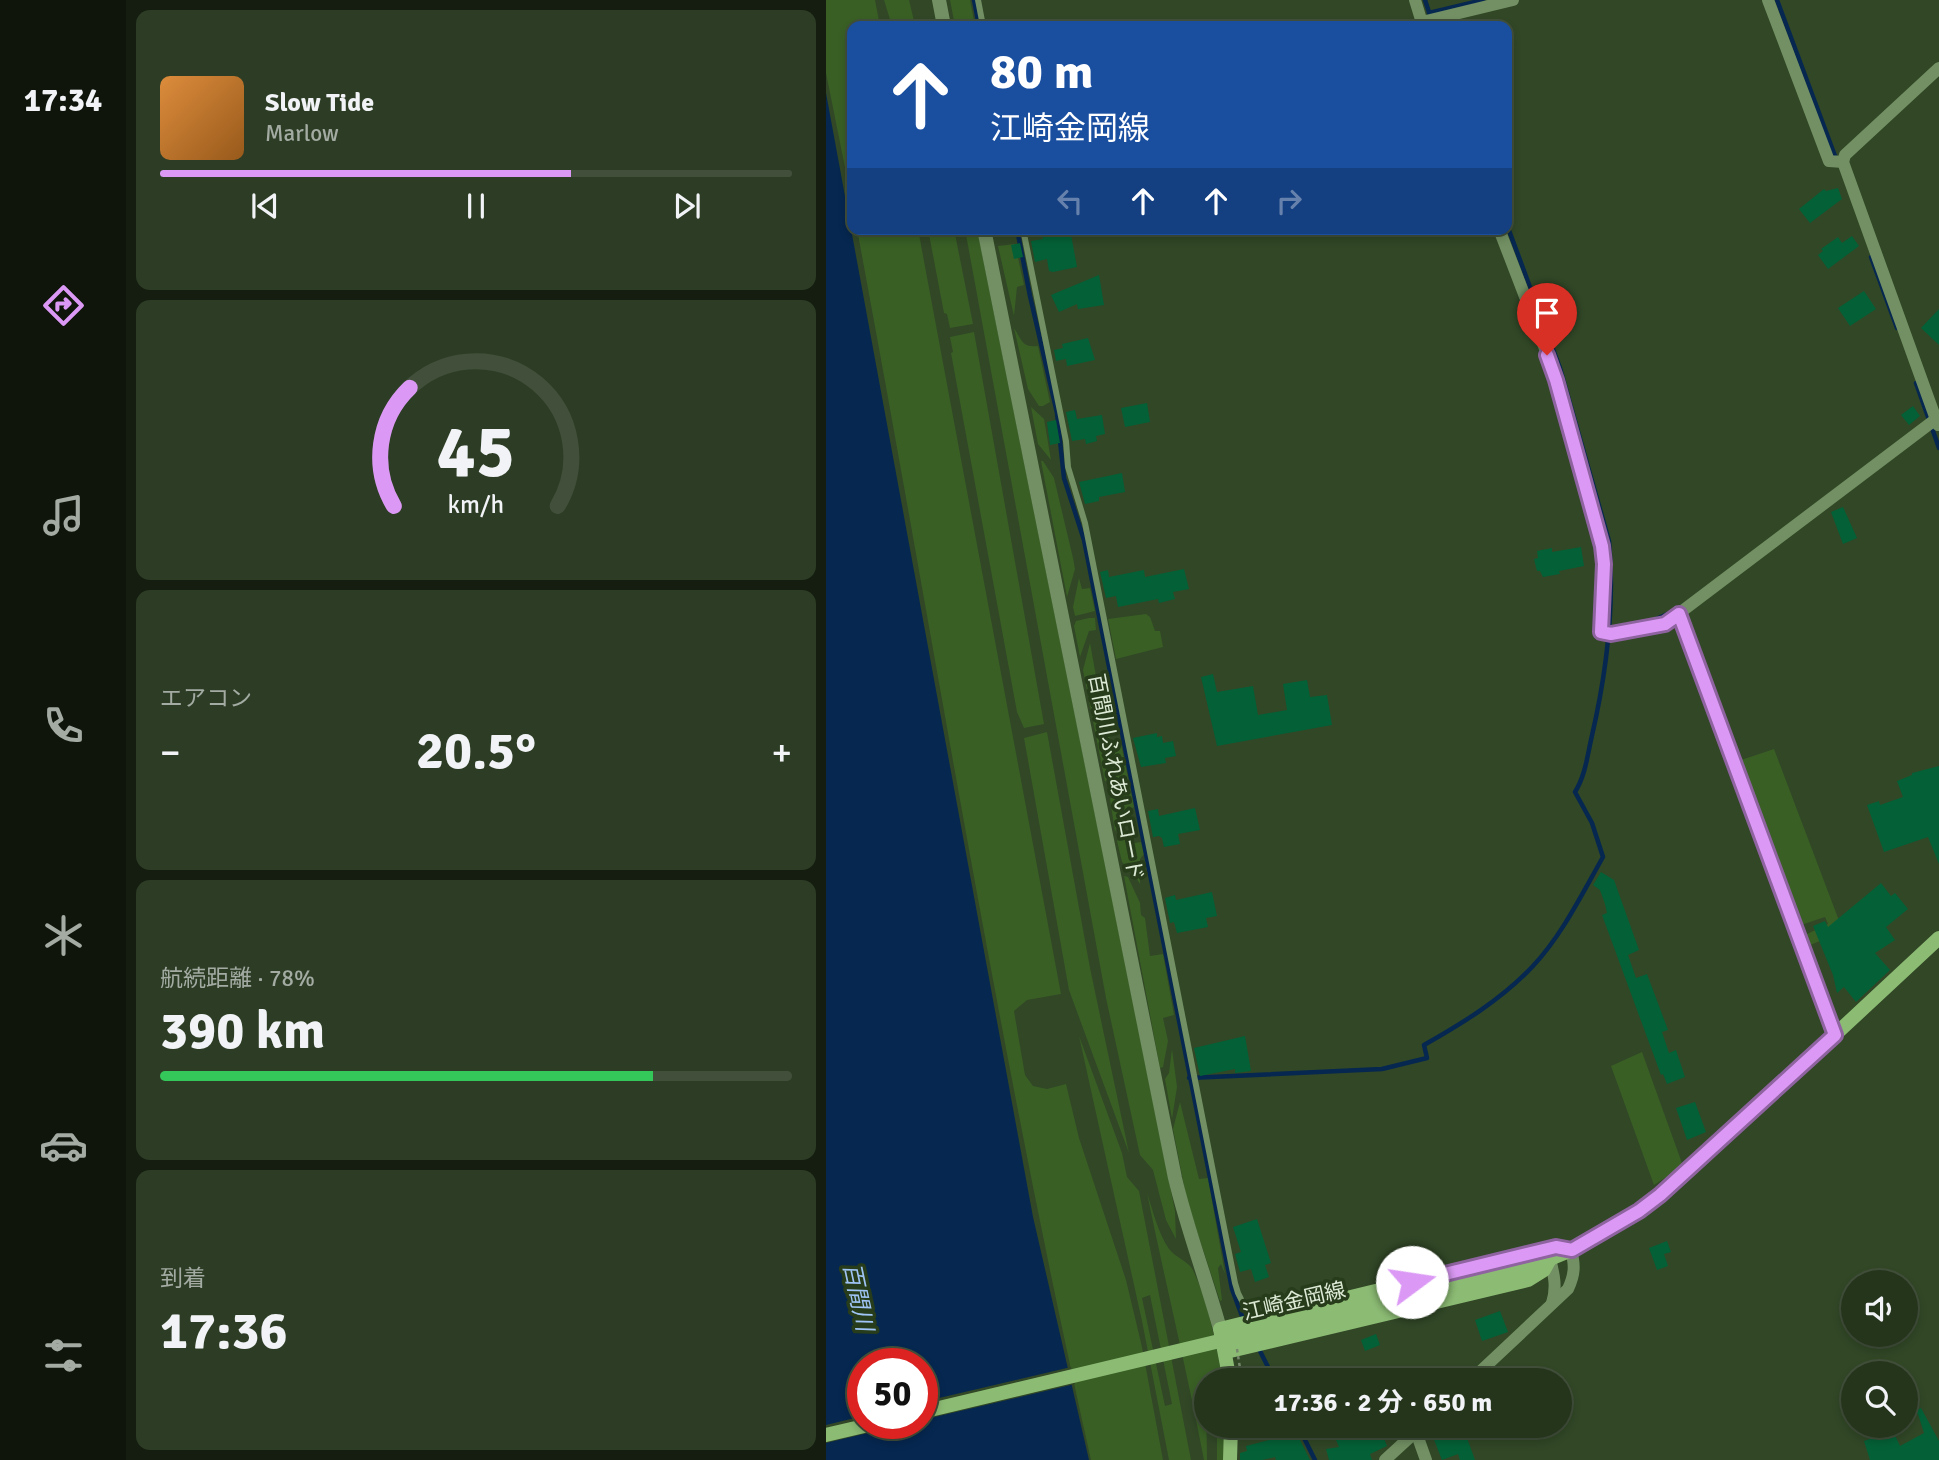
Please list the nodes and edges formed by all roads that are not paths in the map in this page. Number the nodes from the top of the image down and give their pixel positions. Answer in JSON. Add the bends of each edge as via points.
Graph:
{"nodes":[{"id":1,"x":939,"y":0,"type":"edge"},
{"id":2,"x":978,"y":0,"type":"edge"},
{"id":3,"x":1415,"y":0,"type":"edge"},
{"id":4,"x":1513,"y":0,"type":"edge"},
{"id":5,"x":1768,"y":0,"type":"edge"},
{"id":6,"x":943,"y":21,"type":"edge"},
{"id":7,"x":982,"y":21,"type":"edge"},
{"id":8,"x":1426,"y":21,"type":"edge"},
{"id":9,"x":1431,"y":21,"type":"edge"},
{"id":10,"x":1939,"y":68,"type":"edge"},
{"id":11,"x":1843,"y":162,"type":"junction"},
{"id":12,"x":985,"y":235,"type":"edge"},
{"id":13,"x":1024,"y":235,"type":"edge"},
{"id":14,"x":1501,"y":235,"type":"edge"},
{"id":15,"x":1934,"y":423,"type":"edge"},
{"id":16,"x":1679,"y":614,"type":"junction"},
{"id":17,"x":1939,"y":938,"type":"edge"},
{"id":18,"x":1835,"y":1035,"type":"junction"},
{"id":19,"x":1572,"y":1250,"type":"junction"},
{"id":20,"x":1550,"y":1259,"type":"junction"},
{"id":21,"x":1551,"y":1303,"type":"junction"},
{"id":22,"x":1252,"y":1321,"type":"junction"},
{"id":23,"x":1220,"y":1329,"type":"junction"},
{"id":24,"x":1231,"y":1349,"type":"junction"},
{"id":25,"x":1230,"y":1368,"type":"edge"},
{"id":26,"x":1484,"y":1368,"type":"edge"},
{"id":27,"x":938,"y":1408,"type":"edge"},
{"id":28,"x":847,"y":1430,"type":"edge"},
{"id":29,"x":826,"y":1435,"type":"edge"},
{"id":30,"x":1231,"y":1438,"type":"edge"},
{"id":31,"x":1409,"y":1438,"type":"edge"},
{"id":32,"x":1421,"y":1438,"type":"edge"},
{"id":33,"x":1230,"y":1460,"type":"edge"},
{"id":34,"x":1385,"y":1460,"type":"edge"},
{"id":35,"x":1426,"y":1460,"type":"edge"}],
"edges":[{"from":1,"to":6,"type":"street"},
{"from":2,"to":7,"type":"lane"},
{"from":3,"to":8,"type":"street"},
{"from":4,"to":9,"type":"street"},
{"from":5,"to":11,"type":"street","via":[[1829,161]]},
{"from":10,"to":11,"type":"street","via":[[1845,155]]},
{"from":11,"to":15,"type":"street"},
{"from":12,"to":23,"type":"street","name":"百間川ふれあいロード","via":[[1175,1178]]},
{"from":13,"to":22,"type":"lane","via":[[1235,1283]]},
{"from":14,"to":16,"type":"street","via":[[1556,380],[1602,546],[1601,632],[1665,624]]},
{"from":15,"to":16,"type":"street"},
{"from":16,"to":18,"type":"street"},
{"from":17,"to":18,"type":"main road","name":"江崎金岡線"},
{"from":18,"to":19,"type":"main road","name":"江崎金岡線","via":[[1660,1195]]},
{"from":19,"to":20,"type":"main road","name":"江崎金岡線"},
{"from":19,"to":21,"type":"street","via":[[1574,1276],[1568,1289]]},
{"from":19,"to":22,"type":"main road","via":[[1556,1247]]},
{"from":20,"to":21,"type":"street","via":[[1555,1279]]},
{"from":20,"to":24,"type":"main road","via":[[1544,1270],[1528,1280]]},
{"from":20,"to":27,"type":"main road","name":"江崎金岡線","bridge":true},
{"from":21,"to":26,"type":"street"},
{"from":22,"to":23,"type":"main road"},
{"from":23,"to":24,"type":"main road"},
{"from":24,"to":25,"type":"main road"},
{"from":28,"to":29,"type":"main road"},
{"from":30,"to":33,"type":"main road"},
{"from":31,"to":34,"type":"street"},
{"from":32,"to":35,"type":"street"}]}
